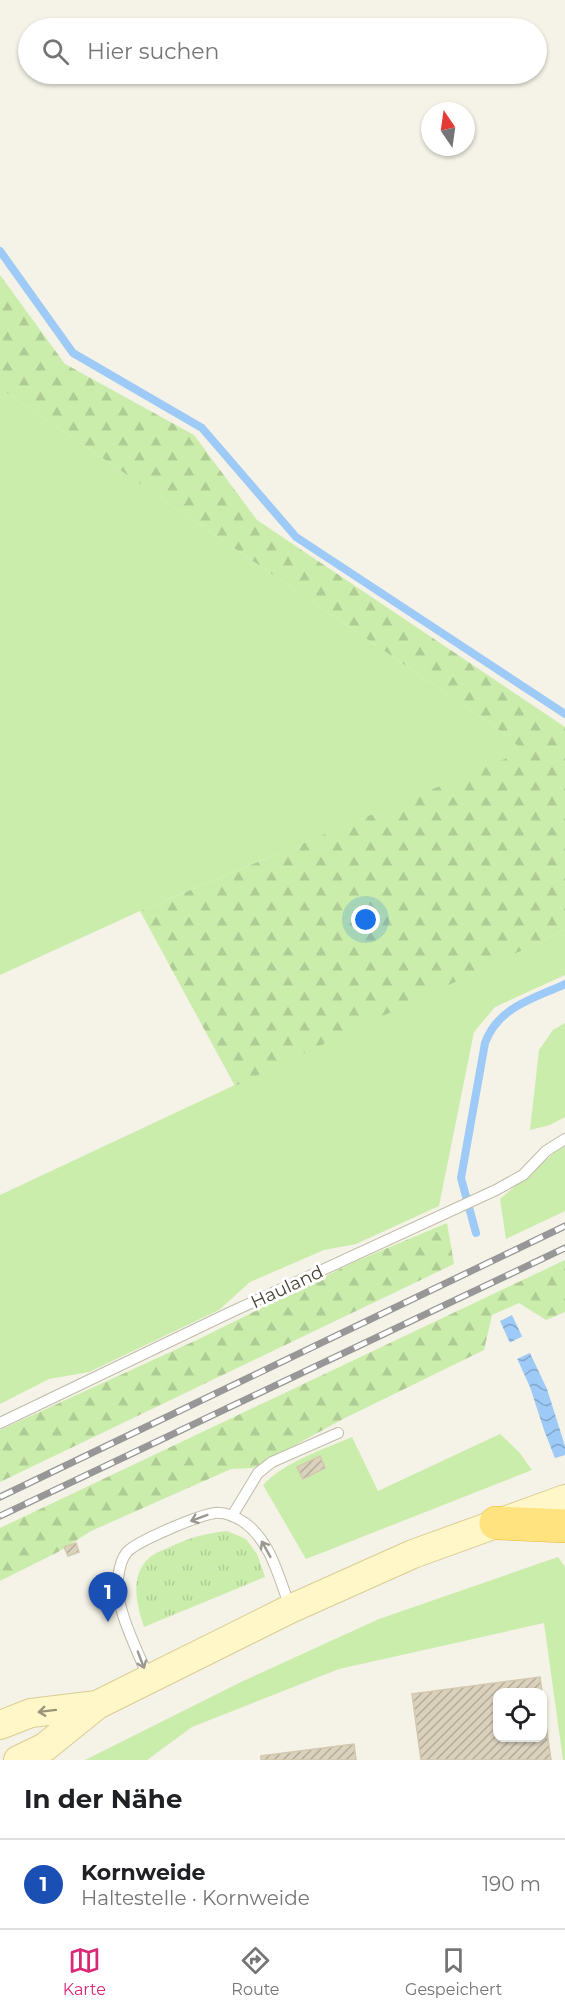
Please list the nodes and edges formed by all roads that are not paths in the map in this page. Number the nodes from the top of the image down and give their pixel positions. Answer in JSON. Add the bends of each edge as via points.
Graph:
{"nodes":[{"id":1,"x":565,"y":1139,"type":"edge"},
{"id":2,"x":0,"y":1423,"type":"edge"},
{"id":3,"x":338,"y":1433,"type":"dead end"},
{"id":4,"x":560,"y":1514,"type":"edge"},
{"id":5,"x":232,"y":1516,"type":"junction"},
{"id":6,"x":496,"y":1523,"type":"joint"},
{"id":7,"x":290,"y":1609,"type":"junction"},
{"id":8,"x":149,"y":1679,"type":"junction"},
{"id":9,"x":97,"y":1705,"type":"junction"},
{"id":10,"x":0,"y":1725,"type":"edge"},
{"id":11,"x":18,"y":1760,"type":"edge"}],
"edges":[{"from":1,"to":2,"type":"lane","name":"Hauland","via":[[546,1151],[523,1175],[496,1190]]},
{"from":3,"to":5,"type":"lane","via":[[272,1462],[258,1473]]},
{"from":4,"to":6,"type":"highway"},
{"from":7,"to":5,"type":"lane","one_way":true,"via":[[259,1536]]},
{"from":5,"to":8,"type":"lane","one_way":true,"via":[[206,1515],[162,1533],[134,1547],[121,1562],[118,1593]]},
{"from":6,"to":7,"type":"main road","via":[[412,1554]]},
{"from":7,"to":8,"type":"main road"},
{"from":8,"to":9,"type":"main road"},
{"from":9,"to":10,"type":"main road","one_way":true,"via":[[31,1713]]},
{"from":9,"to":11,"type":"main road","via":[[45,1747]]}]}
